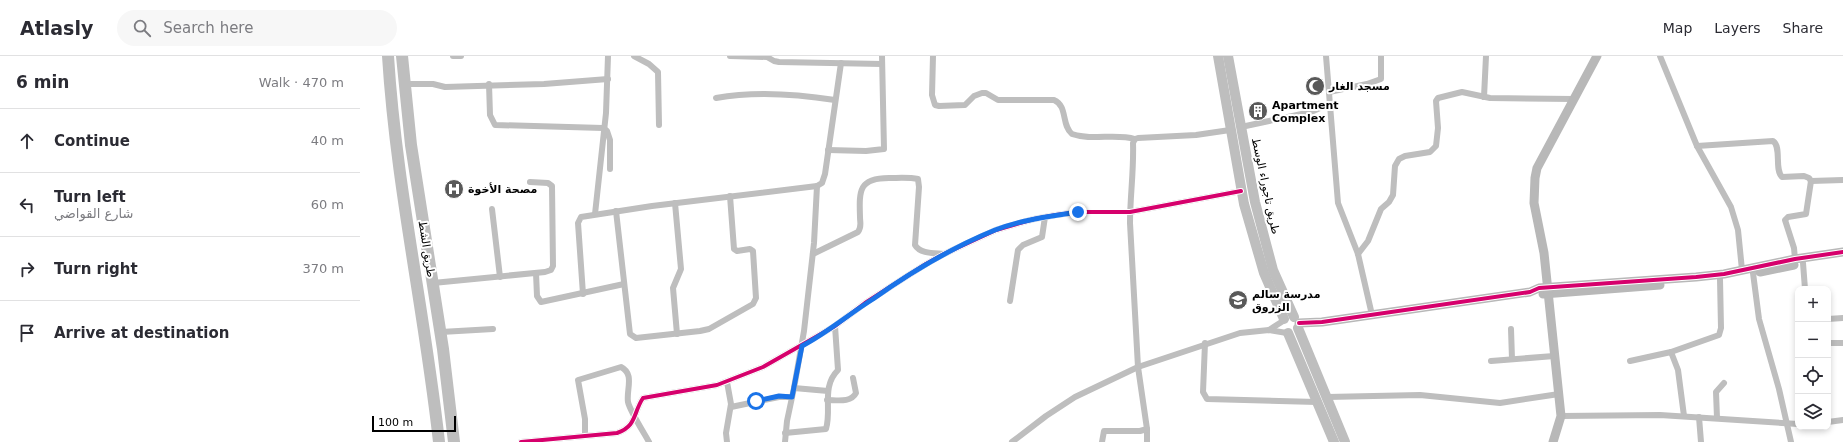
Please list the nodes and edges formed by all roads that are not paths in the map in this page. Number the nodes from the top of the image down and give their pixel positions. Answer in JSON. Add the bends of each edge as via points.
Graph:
{"nodes":[{"id":1,"x":388,"y":56,"type":"edge"},
{"id":2,"x":402,"y":56,"type":"edge"},
{"id":3,"x":453,"y":56,"type":"edge"},
{"id":4,"x":461,"y":56,"type":"edge"},
{"id":5,"x":608,"y":56,"type":"edge"},
{"id":6,"x":634,"y":56,"type":"edge"},
{"id":7,"x":730,"y":56,"type":"edge"},
{"id":8,"x":882,"y":56,"type":"edge"},
{"id":9,"x":933,"y":56,"type":"edge"},
{"id":10,"x":1218,"y":56,"type":"edge"},
{"id":11,"x":1228,"y":56,"type":"edge"},
{"id":12,"x":1326,"y":56,"type":"edge"},
{"id":13,"x":1381,"y":56,"type":"edge"},
{"id":14,"x":1486,"y":56,"type":"edge"},
{"id":15,"x":1597,"y":56,"type":"edge"},
{"id":16,"x":1660,"y":56,"type":"edge"},
{"id":17,"x":841,"y":63,"type":"junction"},
{"id":18,"x":882,"y":64,"type":"junction"},
{"id":19,"x":608,"y":79,"type":"junction"},
{"id":20,"x":489,"y":84,"type":"junction"},
{"id":21,"x":404,"y":88,"type":"junction"},
{"id":22,"x":1329,"y":92,"type":"junction"},
{"id":23,"x":391,"y":93,"type":"junction"},
{"id":24,"x":1484,"y":97,"type":"junction"},
{"id":25,"x":716,"y":98,"type":"dead end"},
{"id":26,"x":1574,"y":99,"type":"junction"},
{"id":27,"x":835,"y":100,"type":"junction"},
{"id":28,"x":1329,"y":104,"type":"junction"},
{"id":29,"x":659,"y":125,"type":"dead end"},
{"id":30,"x":1240,"y":127,"type":"junction"},
{"id":31,"x":603,"y":128,"type":"junction"},
{"id":32,"x":1230,"y":130,"type":"junction"},
{"id":33,"x":1135,"y":139,"type":"junction"},
{"id":34,"x":1697,"y":146,"type":"junction"},
{"id":35,"x":828,"y":150,"type":"junction"},
{"id":36,"x":610,"y":169,"type":"dead end"},
{"id":37,"x":1843,"y":180,"type":"edge"},
{"id":38,"x":1811,"y":181,"type":"junction"},
{"id":39,"x":530,"y":182,"type":"dead end"},
{"id":40,"x":817,"y":186,"type":"junction"},
{"id":41,"x":1241,"y":191,"type":"junction"},
{"id":42,"x":730,"y":196,"type":"junction"},
{"id":43,"x":675,"y":203,"type":"junction"},
{"id":44,"x":492,"y":209,"type":"dead end"},
{"id":45,"x":616,"y":211,"type":"junction"},
{"id":46,"x":1130,"y":212,"type":"junction"},
{"id":47,"x":595,"y":214,"type":"junction"},
{"id":48,"x":1045,"y":217,"type":"junction"},
{"id":49,"x":1843,"y":252,"type":"edge"},
{"id":50,"x":812,"y":254,"type":"junction"},
{"id":51,"x":944,"y":254,"type":"junction"},
{"id":52,"x":1358,"y":254,"type":"junction"},
{"id":53,"x":1843,"y":257,"type":"edge"},
{"id":54,"x":1799,"y":261,"type":"junction"},
{"id":55,"x":1742,"y":270,"type":"junction"},
{"id":56,"x":536,"y":273,"type":"junction"},
{"id":57,"x":1753,"y":273,"type":"junction"},
{"id":58,"x":500,"y":277,"type":"junction"},
{"id":59,"x":1720,"y":279,"type":"junction"},
{"id":60,"x":433,"y":283,"type":"junction"},
{"id":61,"x":624,"y":284,"type":"junction"},
{"id":62,"x":1804,"y":286,"type":"edge"},
{"id":63,"x":1547,"y":290,"type":"junction"},
{"id":64,"x":583,"y":294,"type":"junction"},
{"id":65,"x":1010,"y":301,"type":"dead end"},
{"id":66,"x":1372,"y":315,"type":"junction"},
{"id":67,"x":1843,"y":318,"type":"edge"},
{"id":68,"x":1831,"y":319,"type":"edge"},
{"id":69,"x":1291,"y":322,"type":"junction"},
{"id":70,"x":835,"y":326,"type":"junction"},
{"id":71,"x":493,"y":329,"type":"dead end"},
{"id":72,"x":1511,"y":329,"type":"dead end"},
{"id":73,"x":1269,"y":330,"type":"junction"},
{"id":74,"x":441,"y":332,"type":"junction"},
{"id":75,"x":1288,"y":333,"type":"junction"},
{"id":76,"x":677,"y":334,"type":"junction"},
{"id":77,"x":1205,"y":343,"type":"junction"},
{"id":78,"x":1831,"y":343,"type":"edge"},
{"id":79,"x":1843,"y":343,"type":"edge"},
{"id":80,"x":802,"y":346,"type":"junction"},
{"id":81,"x":1671,"y":352,"type":"junction"},
{"id":82,"x":1554,"y":356,"type":"junction"},
{"id":83,"x":1512,"y":359,"type":"junction"},
{"id":84,"x":1491,"y":361,"type":"dead end"},
{"id":85,"x":1630,"y":361,"type":"dead end"},
{"id":86,"x":1138,"y":367,"type":"junction"},
{"id":87,"x":853,"y":378,"type":"dead end"},
{"id":88,"x":727,"y":382,"type":"junction"},
{"id":89,"x":1724,"y":383,"type":"dead end"},
{"id":90,"x":794,"y":388,"type":"junction"},
{"id":91,"x":828,"y":391,"type":"junction"},
{"id":92,"x":1559,"y":394,"type":"junction"},
{"id":93,"x":792,"y":397,"type":"junction"},
{"id":94,"x":1327,"y":397,"type":"junction"},
{"id":95,"x":827,"y":400,"type":"junction"},
{"id":96,"x":1317,"y":402,"type":"junction"},
{"id":97,"x":731,"y":407,"type":"junction"},
{"id":98,"x":1561,"y":416,"type":"junction"},
{"id":99,"x":1684,"y":416,"type":"junction"},
{"id":100,"x":636,"y":417,"type":"junction"},
{"id":101,"x":1699,"y":417,"type":"junction"},
{"id":102,"x":1717,"y":418,"type":"junction"},
{"id":103,"x":1843,"y":420,"type":"edge"},
{"id":104,"x":1831,"y":422,"type":"edge"},
{"id":105,"x":1788,"y":424,"type":"junction"},
{"id":106,"x":1795,"y":424,"type":"edge"},
{"id":107,"x":1147,"y":429,"type":"junction"},
{"id":108,"x":785,"y":433,"type":"junction"},
{"id":109,"x":585,"y":435,"type":"junction"},
{"id":110,"x":438,"y":442,"type":"edge"},
{"id":111,"x":454,"y":442,"type":"edge"},
{"id":112,"x":521,"y":442,"type":"edge"},
{"id":113,"x":649,"y":442,"type":"edge"},
{"id":114,"x":727,"y":442,"type":"edge"},
{"id":115,"x":785,"y":442,"type":"edge"},
{"id":116,"x":1012,"y":442,"type":"edge"},
{"id":117,"x":1102,"y":442,"type":"edge"},
{"id":118,"x":1147,"y":442,"type":"edge"},
{"id":119,"x":1334,"y":442,"type":"edge"},
{"id":120,"x":1345,"y":442,"type":"edge"},
{"id":121,"x":1553,"y":442,"type":"edge"},
{"id":122,"x":1701,"y":442,"type":"edge"},
{"id":123,"x":1791,"y":442,"type":"edge"}],
"edges":[{"from":1,"to":23,"type":"highway","name":"طريق الشط"},
{"from":2,"to":21,"type":"highway","name":"طريق الشط"},
{"from":3,"to":4,"type":"street"},
{"from":5,"to":19,"type":"street"},
{"from":6,"to":29,"type":"street","via":[[658,72]]},
{"from":7,"to":17,"type":"street","via":[[768,57],[774,62]]},
{"from":8,"to":18,"type":"street"},
{"from":9,"to":33,"type":"street","via":[[932,95],[936,105],[964,105],[982,93],[998,100],[1054,100],[1061,106],[1072,134]]},
{"from":10,"to":32,"type":"main road"},
{"from":11,"to":30,"type":"main road","name":"طريق تاجوراء الوسط"},
{"from":12,"to":22,"type":"street"},
{"from":13,"to":22,"type":"street","via":[[1381,79]]},
{"from":14,"to":24,"type":"street"},
{"from":15,"to":26,"type":"street"},
{"from":16,"to":34,"type":"street"},
{"from":17,"to":18,"type":"street"},
{"from":17,"to":27,"type":"street"},
{"from":18,"to":35,"type":"street","via":[[884,149]]},
{"from":19,"to":20,"type":"street","via":[[544,84]]},
{"from":19,"to":31,"type":"street"},
{"from":20,"to":21,"type":"street","via":[[439,87],[433,84]]},
{"from":20,"to":31,"type":"street","via":[[490,115],[495,125]]},
{"from":21,"to":23,"type":"highway"},
{"from":21,"to":60,"type":"highway","name":"طريق الشط"},
{"from":22,"to":28,"type":"street"},
{"from":23,"to":110,"type":"highway","name":"طريق الشط","via":[[431,375]]},
{"from":24,"to":26,"type":"street"},
{"from":24,"to":52,"type":"street","via":[[1462,92],[1438,98],[1436,146],[1430,152],[1405,156],[1399,160],[1395,166],[1393,196],[1381,209],[1368,241]]},
{"from":25,"to":27,"type":"street","via":[[733,95],[782,95]]},
{"from":26,"to":63,"type":"street","via":[[1537,168],[1535,178],[1534,203],[1544,253]]},
{"from":27,"to":35,"type":"street"},
{"from":28,"to":30,"type":"street","via":[[1311,112]]},
{"from":28,"to":52,"type":"street","via":[[1338,203]]},
{"from":30,"to":69,"type":"main road","name":"طريق تاجوراء الوسط","via":[[1255,202],[1273,270]]},
{"from":31,"to":36,"type":"street","via":[[610,140]]},
{"from":31,"to":47,"type":"street"},
{"from":32,"to":33,"type":"street"},
{"from":32,"to":41,"type":"main road"},
{"from":33,"to":46,"type":"street"},
{"from":34,"to":38,"type":"street","via":[[1773,141],[1777,146],[1780,176],[1804,176]]},
{"from":34,"to":55,"type":"street","via":[[1731,206]]},
{"from":35,"to":40,"type":"street","via":[[823,180],[820,186]]},
{"from":37,"to":38,"type":"street"},
{"from":38,"to":54,"type":"street","via":[[1806,214],[1788,217],[1785,220]]},
{"from":39,"to":56,"type":"street","via":[[548,183],[552,186],[553,266],[548,272]]},
{"from":40,"to":42,"type":"street"},
{"from":40,"to":50,"type":"street"},
{"from":41,"to":46,"type":"street"},
{"from":41,"to":69,"type":"main road","via":[[1264,273]]},
{"from":42,"to":43,"type":"street"},
{"from":42,"to":76,"type":"street","via":[[734,249],[753,251],[755,302],[709,329]]},
{"from":43,"to":45,"type":"street"},
{"from":43,"to":76,"type":"street","via":[[681,269],[674,288]]},
{"from":44,"to":58,"type":"street"},
{"from":45,"to":47,"type":"street"},
{"from":45,"to":61,"type":"street"},
{"from":46,"to":48,"type":"street","via":[[1078,212]]},
{"from":46,"to":86,"type":"street"},
{"from":47,"to":64,"type":"street","via":[[578,220]]},
{"from":48,"to":51,"type":"street","via":[[996,230]]},
{"from":48,"to":65,"type":"street","via":[[1042,237],[1023,245],[1018,250]]},
{"from":49,"to":54,"type":"street"},
{"from":50,"to":51,"type":"street","via":[[860,230],[860,202],[864,186],[866,182],[876,178],[918,179],[915,245],[924,251]]},
{"from":50,"to":80,"type":"street"},
{"from":51,"to":70,"type":"street","via":[[897,282]]},
{"from":52,"to":66,"type":"street"},
{"from":53,"to":54,"type":"street"},
{"from":54,"to":55,"type":"street"},
{"from":54,"to":57,"type":"street"},
{"from":54,"to":62,"type":"street"},
{"from":55,"to":63,"type":"street","via":[[1696,277]]},
{"from":56,"to":58,"type":"street"},
{"from":56,"to":64,"type":"street","via":[[537,296],[541,302]]},
{"from":57,"to":59,"type":"street"},
{"from":57,"to":105,"type":"street","via":[[1759,319]]},
{"from":58,"to":60,"type":"street"},
{"from":59,"to":63,"type":"street","via":[[1636,288]]},
{"from":59,"to":81,"type":"street","via":[[1719,335]]},
{"from":60,"to":74,"type":"highway","name":"طريق الشط"},
{"from":61,"to":64,"type":"street"},
{"from":61,"to":76,"type":"street","via":[[630,334],[636,338]]},
{"from":63,"to":66,"type":"street","via":[[1540,294],[1530,292]]},
{"from":63,"to":82,"type":"street"},
{"from":66,"to":69,"type":"street","via":[[1315,323]]},
{"from":67,"to":68,"type":"street"},
{"from":69,"to":73,"type":"street"},
{"from":69,"to":75,"type":"main road","via":[[1294,332]]},
{"from":69,"to":94,"type":"main road","name":"طريق تاجوراء الوسط"},
{"from":70,"to":80,"type":"street"},
{"from":70,"to":91,"type":"street","via":[[838,370],[831,379]]},
{"from":71,"to":74,"type":"street"},
{"from":72,"to":83,"type":"street"},
{"from":73,"to":75,"type":"street"},
{"from":73,"to":77,"type":"street","via":[[1240,333]]},
{"from":74,"to":111,"type":"highway","name":"طريق الشط"},
{"from":75,"to":96,"type":"main road"},
{"from":77,"to":86,"type":"street"},
{"from":77,"to":96,"type":"street","via":[[1203,392],[1207,399]]},
{"from":78,"to":79,"type":"street"},
{"from":80,"to":88,"type":"street"},
{"from":80,"to":90,"type":"street"},
{"from":81,"to":85,"type":"street"},
{"from":81,"to":99,"type":"street","via":[[1678,370]]},
{"from":82,"to":83,"type":"street"},
{"from":82,"to":92,"type":"street"},
{"from":83,"to":84,"type":"street"},
{"from":86,"to":107,"type":"street"},
{"from":86,"to":116,"type":"street","via":[[1075,397]]},
{"from":87,"to":95,"type":"street","via":[[856,393],[853,398]]},
{"from":88,"to":97,"type":"street"},
{"from":88,"to":100,"type":"street","via":[[691,391],[643,398]]},
{"from":89,"to":102,"type":"street","via":[[1716,392]]},
{"from":90,"to":91,"type":"street"},
{"from":90,"to":93,"type":"street"},
{"from":91,"to":95,"type":"street"},
{"from":92,"to":94,"type":"street","via":[[1500,403],[1420,395]]},
{"from":92,"to":98,"type":"street"},
{"from":93,"to":97,"type":"street","via":[[779,396]]},
{"from":93,"to":108,"type":"street"},
{"from":94,"to":120,"type":"main road","name":"طريق تاجوراء الوسط"},
{"from":95,"to":108,"type":"street","via":[[826,429]]},
{"from":96,"to":119,"type":"main road"},
{"from":97,"to":114,"type":"street","via":[[726,433]]},
{"from":98,"to":99,"type":"street"},
{"from":98,"to":121,"type":"street"},
{"from":99,"to":101,"type":"street"},
{"from":100,"to":109,"type":"street","via":[[627,430]]},
{"from":100,"to":109,"type":"street","via":[[628,402],[630,380],[623,368],[580,379],[578,382],[585,419]]},
{"from":100,"to":113,"type":"street"},
{"from":101,"to":102,"type":"street"},
{"from":101,"to":122,"type":"street"},
{"from":102,"to":105,"type":"street"},
{"from":103,"to":104,"type":"street"},
{"from":105,"to":106,"type":"street"},
{"from":105,"to":123,"type":"street"},
{"from":107,"to":117,"type":"street","via":[[1104,431]]},
{"from":107,"to":118,"type":"street"},
{"from":108,"to":115,"type":"street"},
{"from":109,"to":112,"type":"street"}]}
